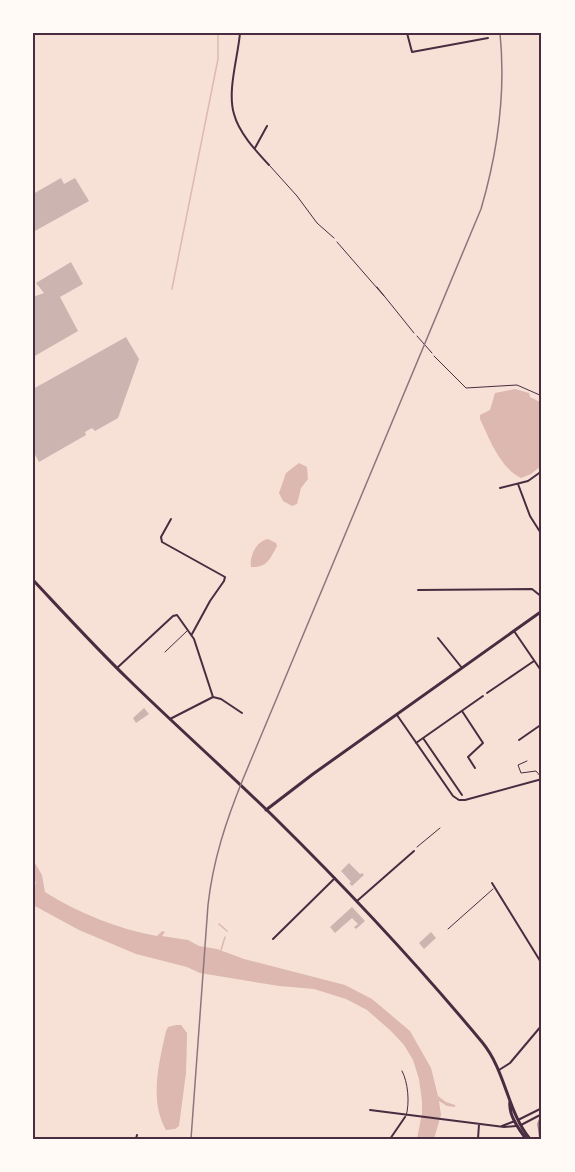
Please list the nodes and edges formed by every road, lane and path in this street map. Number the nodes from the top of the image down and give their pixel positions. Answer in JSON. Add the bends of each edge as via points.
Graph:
{"nodes":[{"id":1,"x":240,"y":33,"type":"edge"},
{"id":2,"x":407,"y":33,"type":"edge"},
{"id":3,"x":488,"y":38,"type":"dead end"},
{"id":4,"x":267,"y":126,"type":"dead end"},
{"id":5,"x":255,"y":148,"type":"junction"},
{"id":6,"x":269,"y":165,"type":"joint"},
{"id":7,"x":334,"y":238,"type":"joint"},
{"id":8,"x":417,"y":336,"type":"joint"},
{"id":9,"x":432,"y":352,"type":"joint"},
{"id":10,"x":542,"y":396,"type":"edge"},
{"id":11,"x":542,"y":471,"type":"edge"},
{"id":12,"x":518,"y":484,"type":"junction"},
{"id":13,"x":500,"y":488,"type":"dead end"},
{"id":14,"x":171,"y":519,"type":"dead end"},
{"id":15,"x":542,"y":535,"type":"edge"},
{"id":16,"x":33,"y":580,"type":"edge"},
{"id":17,"x":418,"y":590,"type":"dead end"},
{"id":18,"x":542,"y":597,"type":"edge"},
{"id":19,"x":542,"y":611,"type":"edge"},
{"id":20,"x":188,"y":630,"type":"junction"},
{"id":21,"x":514,"y":631,"type":"junction"},
{"id":22,"x":192,"y":634,"type":"junction"},
{"id":23,"x":438,"y":638,"type":"dead end"},
{"id":24,"x":165,"y":652,"type":"dead end"},
{"id":25,"x":534,"y":661,"type":"junction"},
{"id":26,"x":117,"y":668,"type":"junction"},
{"id":27,"x":462,"y":668,"type":"junction"},
{"id":28,"x":542,"y":672,"type":"edge"},
{"id":29,"x":487,"y":693,"type":"dead end"},
{"id":30,"x":483,"y":696,"type":"dead end"},
{"id":31,"x":213,"y":697,"type":"junction"},
{"id":32,"x":462,"y":711,"type":"junction"},
{"id":33,"x":242,"y":713,"type":"dead end"},
{"id":34,"x":396,"y":715,"type":"junction"},
{"id":35,"x":170,"y":719,"type":"junction"},
{"id":36,"x":542,"y":724,"type":"edge"},
{"id":37,"x":423,"y":738,"type":"junction"},
{"id":38,"x":519,"y":740,"type":"dead end"},
{"id":39,"x":416,"y":743,"type":"junction"},
{"id":40,"x":527,"y":761,"type":"dead end"},
{"id":41,"x":475,"y":768,"type":"dead end"},
{"id":42,"x":542,"y":779,"type":"edge"},
{"id":43,"x":462,"y":795,"type":"dead end"},
{"id":44,"x":266,"y":810,"type":"junction"},
{"id":45,"x":440,"y":828,"type":"dead end"},
{"id":46,"x":414,"y":850,"type":"joint"},
{"id":47,"x":335,"y":878,"type":"junction"},
{"id":48,"x":492,"y":883,"type":"dead end"},
{"id":49,"x":495,"y":887,"type":"junction"},
{"id":50,"x":357,"y":901,"type":"junction"},
{"id":51,"x":448,"y":929,"type":"dead end"},
{"id":52,"x":273,"y":939,"type":"dead end"},
{"id":53,"x":542,"y":964,"type":"edge"},
{"id":54,"x":542,"y":1025,"type":"edge"},
{"id":55,"x":500,"y":1070,"type":"junction"},
{"id":56,"x":402,"y":1071,"type":"dead end"},
{"id":57,"x":542,"y":1108,"type":"edge"},
{"id":58,"x":370,"y":1110,"type":"dead end"},
{"id":59,"x":542,"y":1114,"type":"edge"},
{"id":60,"x":406,"y":1116,"type":"junction"},
{"id":61,"x":517,"y":1120,"type":"junction"},
{"id":62,"x":479,"y":1124,"type":"junction"},
{"id":63,"x":519,"y":1125,"type":"junction"},
{"id":64,"x":502,"y":1126,"type":"junction"},
{"id":65,"x":479,"y":1138,"type":"edge"},
{"id":66,"x":390,"y":1139,"type":"edge"},
{"id":67,"x":526,"y":1139,"type":"edge"},
{"id":68,"x":530,"y":1139,"type":"edge"}],
"edges":[{"from":1,"to":5,"type":"street","via":[[232,105],[237,123]]},
{"from":2,"to":3,"type":"street","via":[[412,52]]},
{"from":4,"to":5,"type":"street"},
{"from":5,"to":6,"type":"street"},
{"from":6,"to":7,"type":"lane"},
{"from":7,"to":8,"type":"path"},
{"from":8,"to":9,"type":"lane"},
{"from":9,"to":10,"type":"path","via":[[466,388],[517,385]]},
{"from":11,"to":12,"type":"street"},
{"from":12,"to":13,"type":"street"},
{"from":12,"to":15,"type":"street"},
{"from":14,"to":22,"type":"street","via":[[162,542],[225,579]]},
{"from":16,"to":26,"type":"main road"},
{"from":17,"to":18,"type":"street","via":[[532,589]]},
{"from":19,"to":21,"type":"main road"},
{"from":20,"to":22,"type":"street"},
{"from":20,"to":24,"type":"lane"},
{"from":20,"to":26,"type":"street","via":[[174,615]]},
{"from":21,"to":25,"type":"street"},
{"from":21,"to":27,"type":"main road"},
{"from":22,"to":31,"type":"street"},
{"from":23,"to":27,"type":"street"},
{"from":25,"to":28,"type":"street"},
{"from":25,"to":29,"type":"street"},
{"from":26,"to":35,"type":"main road"},
{"from":27,"to":34,"type":"main road"},
{"from":30,"to":32,"type":"street"},
{"from":31,"to":33,"type":"street"},
{"from":31,"to":35,"type":"street"},
{"from":32,"to":37,"type":"street"},
{"from":32,"to":41,"type":"street","via":[[483,743],[468,757]]},
{"from":34,"to":39,"type":"street"},
{"from":34,"to":44,"type":"main road"},
{"from":35,"to":44,"type":"main road"},
{"from":36,"to":38,"type":"street"},
{"from":37,"to":39,"type":"street"},
{"from":37,"to":43,"type":"street"},
{"from":39,"to":42,"type":"street","via":[[459,800]]},
{"from":40,"to":42,"type":"lane","via":[[518,765],[520,773],[537,771]]},
{"from":44,"to":47,"type":"main road"},
{"from":45,"to":46,"type":"path"},
{"from":46,"to":50,"type":"street"},
{"from":47,"to":50,"type":"main road"},
{"from":47,"to":52,"type":"street"},
{"from":48,"to":49,"type":"street"},
{"from":49,"to":51,"type":"lane"},
{"from":49,"to":53,"type":"street"},
{"from":50,"to":55,"type":"main road","via":[[479,1038]]},
{"from":54,"to":55,"type":"street"},
{"from":55,"to":61,"type":"main road"},
{"from":56,"to":60,"type":"lane","via":[[407,1091]]},
{"from":57,"to":61,"type":"street"},
{"from":58,"to":60,"type":"street"},
{"from":59,"to":63,"type":"street"},
{"from":60,"to":62,"type":"street"},
{"from":60,"to":66,"type":"street"},
{"from":61,"to":63,"type":"main road"},
{"from":61,"to":64,"type":"street"},
{"from":62,"to":64,"type":"street"},
{"from":62,"to":65,"type":"street"},
{"from":63,"to":64,"type":"street"},
{"from":63,"to":67,"type":"main road"},
{"from":63,"to":68,"type":"main road"}]}
